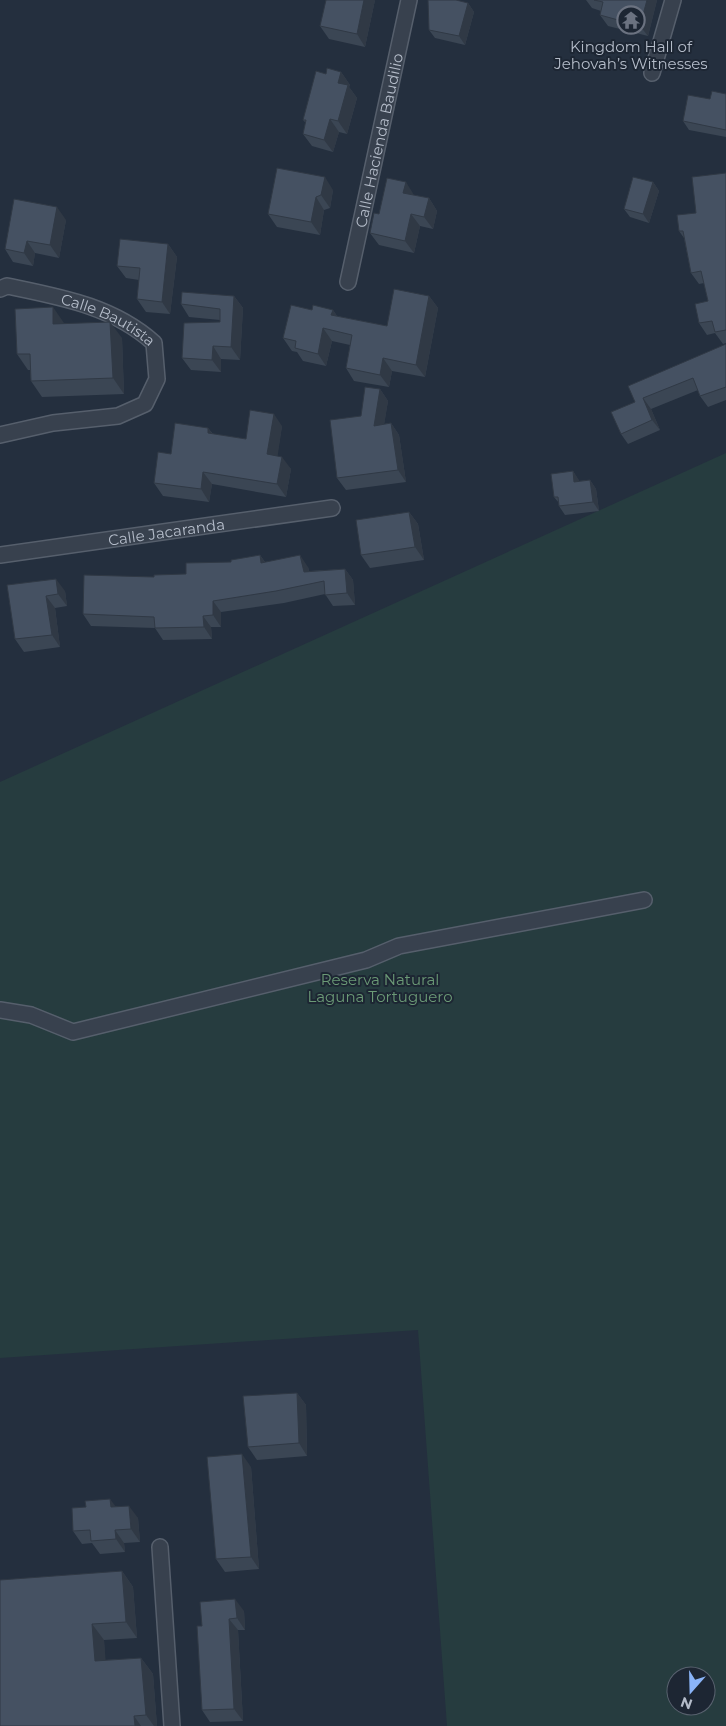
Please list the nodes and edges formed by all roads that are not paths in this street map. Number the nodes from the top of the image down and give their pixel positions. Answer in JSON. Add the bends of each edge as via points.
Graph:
{"nodes":[{"id":1,"x":409,"y":0,"type":"edge"},
{"id":2,"x":673,"y":0,"type":"edge"},
{"id":3,"x":652,"y":73,"type":"dead end"},
{"id":4,"x":348,"y":282,"type":"dead end"},
{"id":5,"x":0,"y":289,"type":"edge"},
{"id":6,"x":0,"y":435,"type":"edge"},
{"id":7,"x":332,"y":508,"type":"dead end"},
{"id":8,"x":0,"y":555,"type":"edge"},
{"id":9,"x":644,"y":900,"type":"dead end"},
{"id":10,"x":0,"y":1010,"type":"edge"},
{"id":11,"x":160,"y":1547,"type":"dead end"},
{"id":12,"x":172,"y":1726,"type":"edge"}],
"edges":[{"from":1,"to":4,"type":"street","name":"Calle Hacienda Baudilio"},
{"from":2,"to":3,"type":"street"},
{"from":5,"to":6,"type":"street","name":"Calle Bautista","via":[[7,286],[80,302],[135,326],[154,343],[157,379],[145,404],[118,416]]},
{"from":7,"to":8,"type":"street","name":"Calle Jacaranda"},
{"from":9,"to":10,"type":"street","via":[[399,946],[366,960],[73,1032],[30,1015]]},
{"from":11,"to":12,"type":"street"}]}
